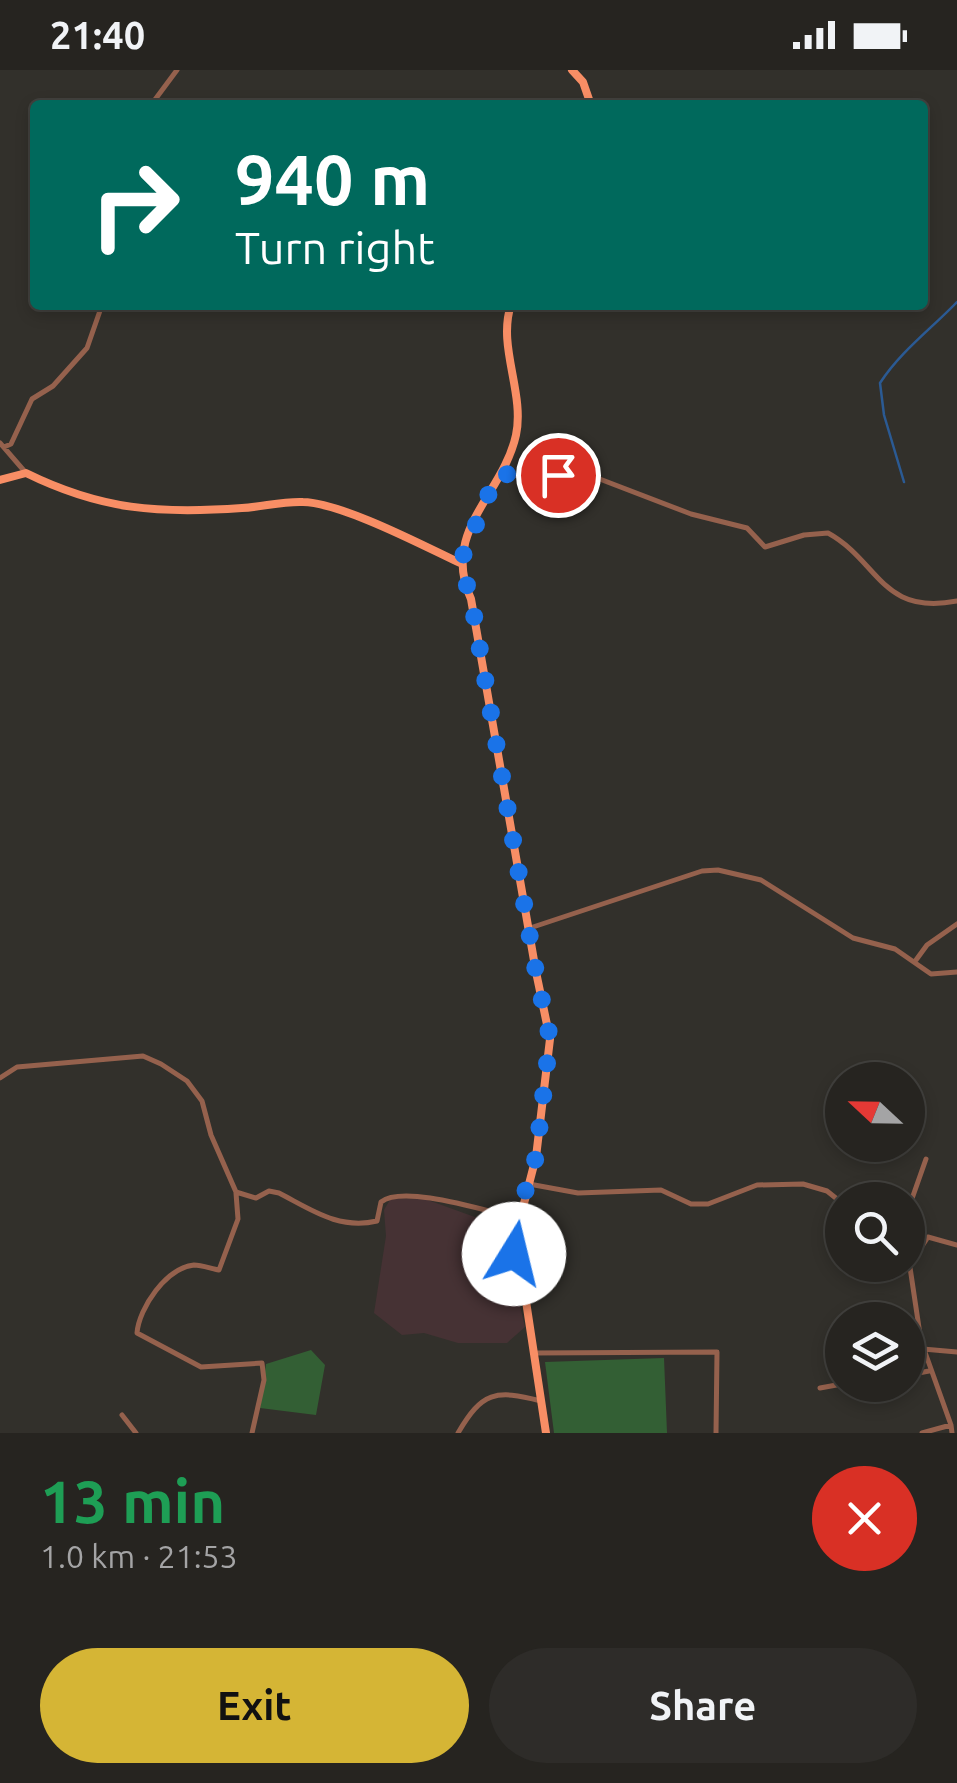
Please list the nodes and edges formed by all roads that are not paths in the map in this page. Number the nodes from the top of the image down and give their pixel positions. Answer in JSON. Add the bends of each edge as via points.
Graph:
{"nodes":[{"id":1,"x":176,"y":70,"type":"edge"},
{"id":2,"x":572,"y":70,"type":"edge"},
{"id":3,"x":155,"y":100,"type":"edge"},
{"id":4,"x":588,"y":100,"type":"edge"},
{"id":5,"x":100,"y":310,"type":"edge"},
{"id":6,"x":510,"y":310,"type":"edge"},
{"id":7,"x":2,"y":445,"type":"edge"},
{"id":8,"x":26,"y":472,"type":"junction"},
{"id":9,"x":497,"y":474,"type":"junction"},
{"id":10,"x":0,"y":480,"type":"edge"},
{"id":11,"x":460,"y":563,"type":"junction"},
{"id":12,"x":957,"y":601,"type":"edge"},
{"id":13,"x":957,"y":924,"type":"edge"},
{"id":14,"x":530,"y":928,"type":"junction"},
{"id":15,"x":916,"y":960,"type":"junction"},
{"id":16,"x":957,"y":972,"type":"edge"},
{"id":17,"x":0,"y":1078,"type":"edge"},
{"id":18,"x":926,"y":1159,"type":"dead end"},
{"id":19,"x":918,"y":1182,"type":"edge"},
{"id":20,"x":529,"y":1184,"type":"junction"},
{"id":21,"x":825,"y":1190,"type":"edge"},
{"id":22,"x":236,"y":1192,"type":"junction"},
{"id":23,"x":517,"y":1218,"type":"junction"},
{"id":24,"x":925,"y":1241,"type":"edge"},
{"id":25,"x":957,"y":1245,"type":"edge"},
{"id":26,"x":925,"y":1349,"type":"edge"},
{"id":27,"x":957,"y":1352,"type":"edge"},
{"id":28,"x":534,"y":1353,"type":"junction"},
{"id":29,"x":925,"y":1356,"type":"edge"},
{"id":30,"x":929,"y":1371,"type":"junction"},
{"id":31,"x":925,"y":1372,"type":"edge"},
{"id":32,"x":825,"y":1387,"type":"edge"},
{"id":33,"x":820,"y":1388,"type":"dead end"},
{"id":34,"x":544,"y":1402,"type":"junction"},
{"id":35,"x":122,"y":1415,"type":"dead end"},
{"id":36,"x":951,"y":1424,"type":"junction"},
{"id":37,"x":136,"y":1433,"type":"edge"},
{"id":38,"x":252,"y":1433,"type":"edge"},
{"id":39,"x":458,"y":1433,"type":"edge"},
{"id":40,"x":546,"y":1433,"type":"edge"},
{"id":41,"x":716,"y":1433,"type":"edge"},
{"id":42,"x":922,"y":1433,"type":"edge"},
{"id":43,"x":952,"y":1433,"type":"edge"}],
"edges":[{"from":1,"to":3,"type":"street"},
{"from":2,"to":4,"type":"main road"},
{"from":5,"to":7,"type":"street","via":[[86,348],[32,399],[11,444]]},
{"from":6,"to":9,"type":"main road","via":[[517,432]]},
{"from":7,"to":8,"type":"street"},
{"from":8,"to":10,"type":"main road"},
{"from":8,"to":11,"type":"main road","via":[[73,496],[128,509],[306,502]]},
{"from":9,"to":11,"type":"main road"},
{"from":9,"to":12,"type":"street","via":[[584,473],[746,528],[765,547],[828,533],[861,559],[882,588],[925,603]]},
{"from":11,"to":14,"type":"main road"},
{"from":13,"to":15,"type":"street","via":[[926,944]]},
{"from":14,"to":15,"type":"street","via":[[718,870],[760,880],[853,938],[880,942]]},
{"from":14,"to":20,"type":"main road","via":[[550,1038]]},
{"from":15,"to":16,"type":"street","via":[[931,974]]},
{"from":17,"to":22,"type":"street","via":[[17,1066],[70,1060],[143,1056],[161,1064],[187,1081],[202,1102]]},
{"from":18,"to":19,"type":"street"},
{"from":20,"to":21,"type":"street","via":[[578,1193],[661,1190],[691,1204],[757,1185]]},
{"from":20,"to":23,"type":"main road"},
{"from":22,"to":23,"type":"street","via":[[256,1198],[279,1193],[357,1226],[378,1221],[381,1202],[396,1196]]},
{"from":22,"to":38,"type":"street","via":[[238,1219],[219,1270],[194,1265],[178,1271],[152,1296],[137,1333],[201,1366],[262,1363]]},
{"from":23,"to":28,"type":"main road","via":[[514,1254]]},
{"from":24,"to":25,"type":"street","via":[[928,1236]]},
{"from":26,"to":27,"type":"street"},
{"from":28,"to":34,"type":"main road"},
{"from":28,"to":41,"type":"street","via":[[717,1352]]},
{"from":29,"to":30,"type":"street"},
{"from":30,"to":31,"type":"street"},
{"from":30,"to":36,"type":"street"},
{"from":32,"to":33,"type":"street"},
{"from":34,"to":39,"type":"street","via":[[509,1393],[491,1396],[476,1404]]},
{"from":34,"to":40,"type":"main road"},
{"from":35,"to":37,"type":"street"},
{"from":36,"to":42,"type":"street"},
{"from":36,"to":43,"type":"street"}]}
